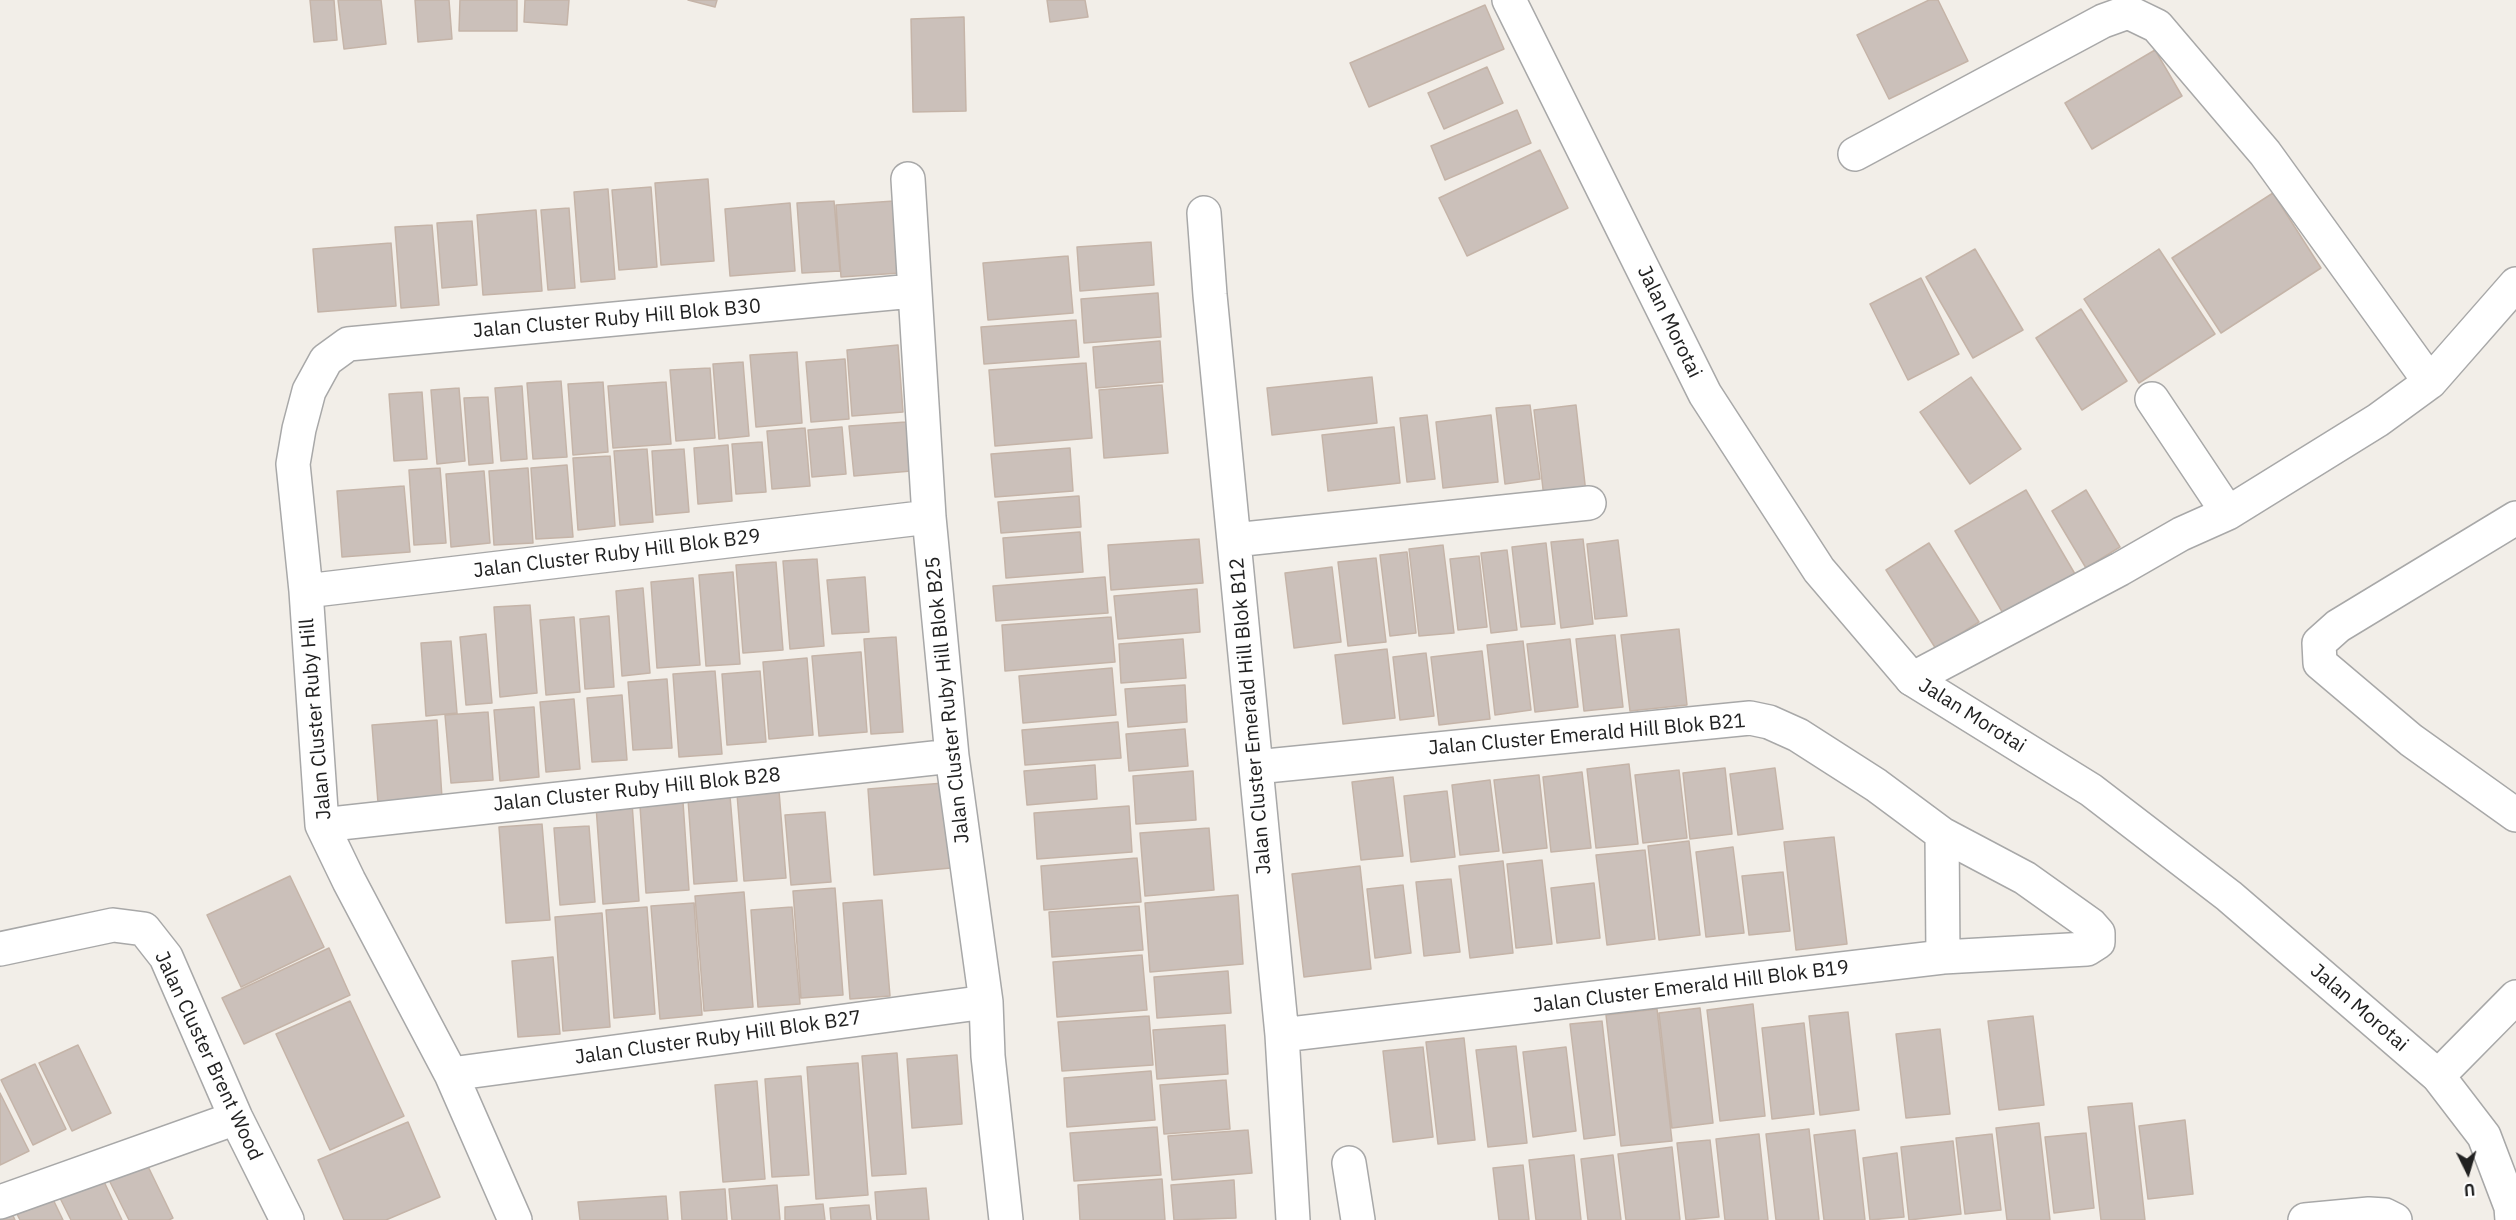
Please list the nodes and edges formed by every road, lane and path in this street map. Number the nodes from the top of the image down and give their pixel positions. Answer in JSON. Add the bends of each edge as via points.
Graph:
{"nodes":[{"id":1,"x":1509,"y":0,"type":"edge"},
{"id":2,"x":1855,"y":154,"type":"dead end"},
{"id":3,"x":908,"y":179,"type":"dead end"},
{"id":4,"x":1204,"y":213,"type":"dead end"},
{"id":5,"x":2516,"y":284,"type":"edge"},
{"id":6,"x":913,"y":291,"type":"junction"},
{"id":7,"x":326,"y":360,"type":"joint"},
{"id":8,"x":2430,"y":382,"type":"junction"},
{"id":9,"x":2152,"y":399,"type":"dead end"},
{"id":10,"x":1589,"y":503,"type":"dead end"},
{"id":11,"x":2228,"y":513,"type":"junction"},
{"id":12,"x":929,"y":517,"type":"junction"},
{"id":13,"x":2516,"y":518,"type":"edge"},
{"id":14,"x":1234,"y":540,"type":"junction"},
{"id":15,"x":306,"y":591,"type":"junction"},
{"id":16,"x":1912,"y":679,"type":"junction"},
{"id":17,"x":952,"y":756,"type":"junction"},
{"id":18,"x":1256,"y":767,"type":"junction"},
{"id":19,"x":2516,"y":814,"type":"edge"},
{"id":20,"x":322,"y":825,"type":"junction"},
{"id":21,"x":1942,"y":834,"type":"junction"},
{"id":22,"x":2098,"y":942,"type":"joint"},
{"id":23,"x":0,"y":949,"type":"edge"},
{"id":24,"x":1943,"y":957,"type":"junction"},
{"id":25,"x":2516,"y":997,"type":"edge"},
{"id":26,"x":986,"y":1002,"type":"junction"},
{"id":27,"x":1281,"y":1035,"type":"junction"},
{"id":28,"x":451,"y":1074,"type":"junction"},
{"id":29,"x":2438,"y":1076,"type":"junction"},
{"id":30,"x":236,"y":1118,"type":"junction"},
{"id":31,"x":1348,"y":1163,"type":"dead end"},
{"id":32,"x":0,"y":1202,"type":"edge"},
{"id":33,"x":2382,"y":1217,"type":"edge"},
{"id":34,"x":287,"y":1220,"type":"edge"},
{"id":35,"x":515,"y":1220,"type":"edge"},
{"id":36,"x":1006,"y":1220,"type":"edge"},
{"id":37,"x":1293,"y":1220,"type":"edge"},
{"id":38,"x":1358,"y":1220,"type":"edge"},
{"id":39,"x":2305,"y":1220,"type":"edge"},
{"id":40,"x":2512,"y":1220,"type":"edge"}],
"edges":[{"from":1,"to":16,"type":"street","name":"Jalan Morotai","via":[[1705,394],[1819,570]]},
{"from":2,"to":8,"type":"street","via":[[2103,21],[2128,12],[2157,27],[2265,153]]},
{"from":3,"to":6,"type":"street","name":"Jalan Cluster Ruby Hill Blok B25"},
{"from":4,"to":14,"type":"street","name":"Jalan Cluster Emerald Hill Blok B12"},
{"from":5,"to":8,"type":"street"},
{"from":6,"to":7,"type":"street","name":"Jalan Cluster Ruby Hill Blok B30","via":[[348,344]]},
{"from":6,"to":12,"type":"street","name":"Jalan Cluster Ruby Hill Blok B25"},
{"from":7,"to":15,"type":"street","name":"Jalan Cluster Ruby Hill","via":[[309,391],[293,464]]},
{"from":8,"to":11,"type":"street","via":[[2378,420]]},
{"from":9,"to":11,"type":"street"},
{"from":10,"to":14,"type":"street"},
{"from":11,"to":16,"type":"street","via":[[2181,534]]},
{"from":12,"to":15,"type":"street","name":"Jalan Cluster Ruby Hill Blok B29"},
{"from":12,"to":17,"type":"street","name":"Jalan Cluster Ruby Hill Blok B25"},
{"from":13,"to":19,"type":"street","via":[[2338,626],[2319,643],[2320,663],[2411,740]]},
{"from":14,"to":18,"type":"street","name":"Jalan Cluster Emerald Hill Blok B12"},
{"from":15,"to":20,"type":"street","name":"Jalan Cluster Ruby Hill"},
{"from":16,"to":29,"type":"street","name":"Jalan Morotai","via":[[2091,790],[2229,896]]},
{"from":17,"to":20,"type":"street","name":"Jalan Cluster Ruby Hill Blok B28"},
{"from":17,"to":26,"type":"street","name":"Jalan Cluster Ruby Hill Blok B25"},
{"from":18,"to":21,"type":"street","name":"Jalan Cluster Emerald Hill Blok B21","via":[[1750,718],[1798,735]]},
{"from":18,"to":27,"type":"street","name":"Jalan Cluster Emerald Hill Blok B12"},
{"from":20,"to":28,"type":"street","name":"Jalan Cluster Ruby Hill"},
{"from":21,"to":22,"type":"street","name":"Jalan Cluster Emerald Hill Blok B21","via":[[2025,878],[2091,925],[2098,933]]},
{"from":21,"to":24,"type":"street"},
{"from":22,"to":24,"type":"street","name":"Jalan Cluster Emerald Hill Blok B19","via":[[2087,949]]},
{"from":23,"to":30,"type":"street","name":"Jalan Cluster Brent Wood","via":[[113,925],[144,929],[166,957]]},
{"from":24,"to":27,"type":"street","name":"Jalan Cluster Emerald Hill Blok B19"},
{"from":25,"to":29,"type":"street"},
{"from":26,"to":28,"type":"street","name":"Jalan Cluster Ruby Hill Blok B27"},
{"from":26,"to":36,"type":"street","name":"Jalan Cluster Ruby Hill Blok B25"},
{"from":27,"to":37,"type":"street","name":"Jalan Cluster Emerald Hill Blok B12"},
{"from":28,"to":35,"type":"street","name":"Jalan Cluster Ruby Hill"},
{"from":29,"to":40,"type":"street","name":"Jalan Morotai","via":[[2484,1136],[2511,1207]]},
{"from":30,"to":32,"type":"street"},
{"from":30,"to":34,"type":"street","name":"Jalan Cluster Brent Wood"},
{"from":31,"to":38,"type":"street"},
{"from":33,"to":39,"type":"street"}]}
